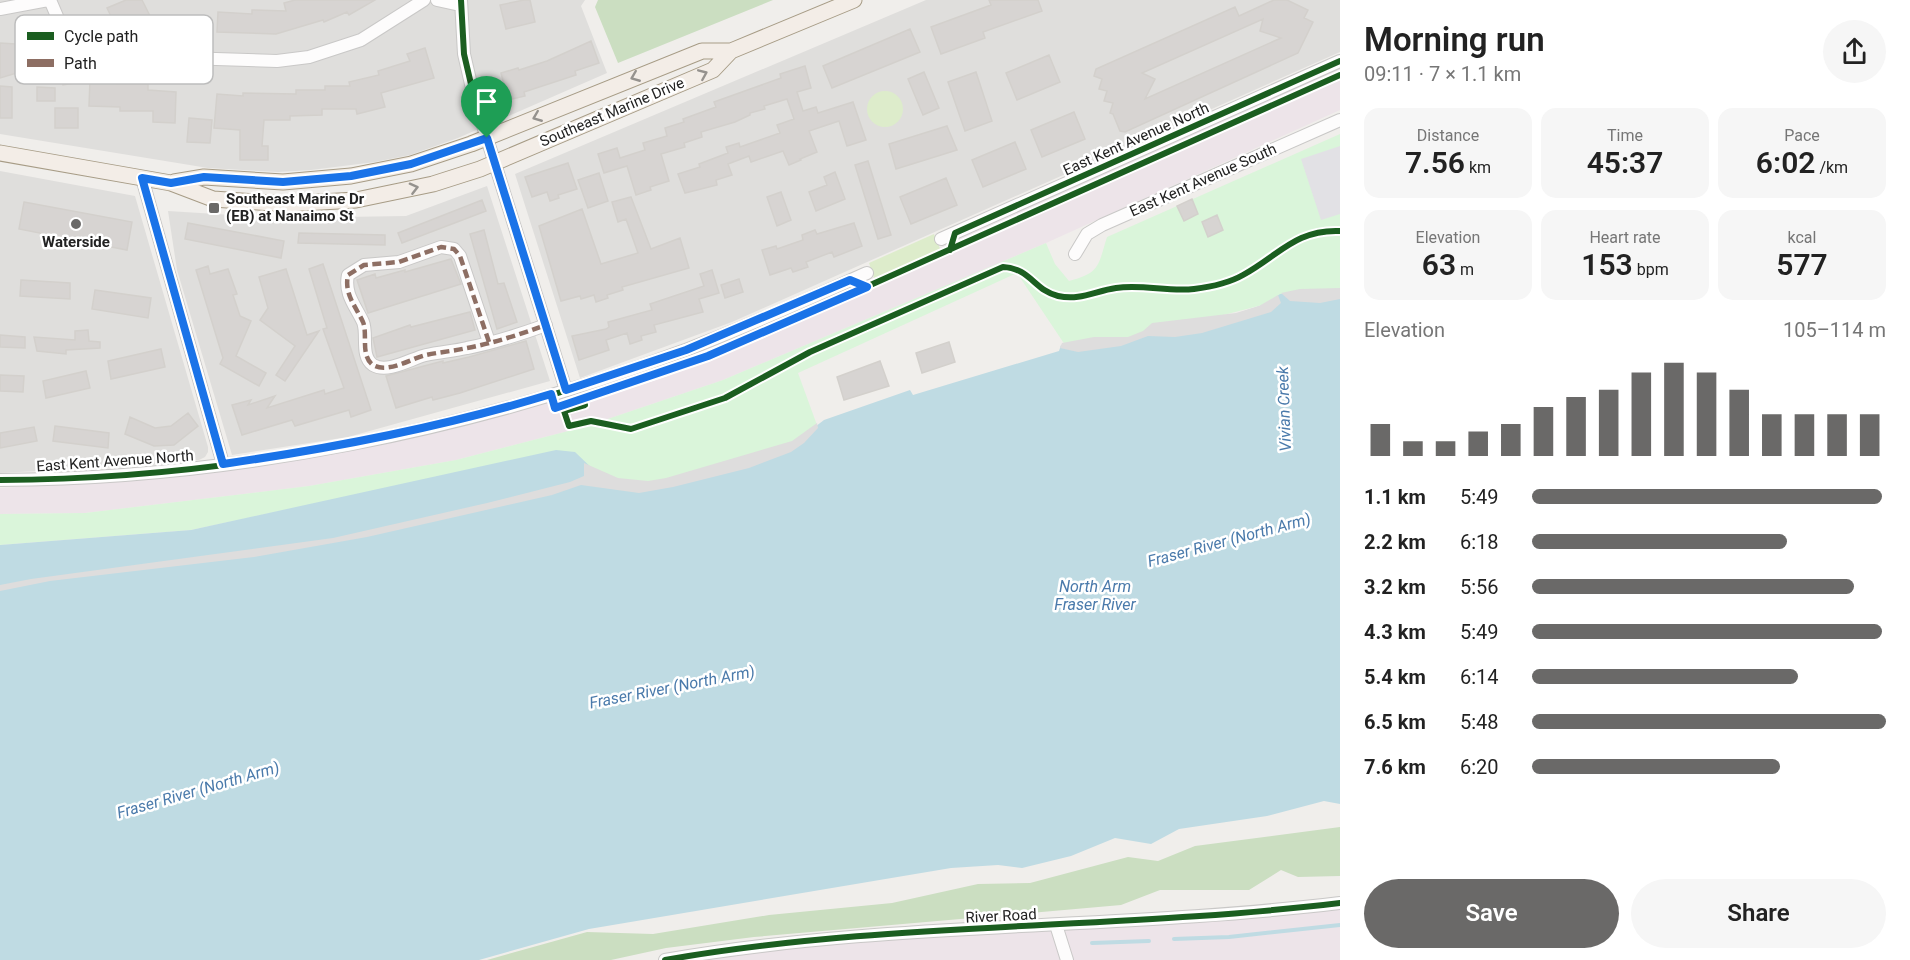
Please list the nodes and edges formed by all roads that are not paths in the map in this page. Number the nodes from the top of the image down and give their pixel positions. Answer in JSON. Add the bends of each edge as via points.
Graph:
{"nodes":[{"id":1,"x":49,"y":0,"type":"edge"},
{"id":2,"x":424,"y":0,"type":"edge"},
{"id":3,"x":437,"y":0,"type":"edge"},
{"id":4,"x":854,"y":0,"type":"edge"},
{"id":5,"x":460,"y":3,"type":"edge"},
{"id":6,"x":0,"y":9,"type":"edge"},
{"id":7,"x":56,"y":15,"type":"edge"},
{"id":8,"x":730,"y":51,"type":"junction"},
{"id":9,"x":213,"y":59,"type":"edge"},
{"id":10,"x":1340,"y":61,"type":"edge"},
{"id":11,"x":1340,"y":120,"type":"edge"},
{"id":12,"x":487,"y":138,"type":"junction"},
{"id":13,"x":0,"y":153,"type":"edge"},
{"id":14,"x":495,"y":162,"type":"junction"},
{"id":15,"x":142,"y":178,"type":"junction"},
{"id":16,"x":171,"y":183,"type":"junction"},
{"id":17,"x":941,"y":239,"type":"dead end"},
{"id":18,"x":1075,"y":254,"type":"dead end"},
{"id":19,"x":867,"y":273,"type":"dead end"},
{"id":20,"x":546,"y":325,"type":"junction"},
{"id":21,"x":489,"y":342,"type":"junction"},
{"id":22,"x":566,"y":390,"type":"junction"},
{"id":23,"x":223,"y":464,"type":"junction"},
{"id":24,"x":0,"y":480,"type":"edge"},
{"id":25,"x":1340,"y":903,"type":"edge"},
{"id":26,"x":1056,"y":925,"type":"junction"},
{"id":27,"x":665,"y":960,"type":"edge"},
{"id":28,"x":1067,"y":960,"type":"edge"}],
"edges":[{"from":1,"to":6,"type":"street"},
{"from":1,"to":7,"type":"street"},
{"from":2,"to":9,"type":"street","via":[[361,40],[309,57],[277,61]]},
{"from":3,"to":5,"type":"street"},
{"from":4,"to":8,"type":"main road","name":"Southeast Marine Drive"},
{"from":5,"to":12,"type":"street","via":[[468,74]]},
{"from":8,"to":12,"type":"main road","name":"Southeast Marine Drive","one_way":true,"via":[[702,51]]},
{"from":14,"to":8,"type":"main road","name":"Southeast Marine Drive","one_way":true,"via":[[713,69]]},
{"from":10,"to":17,"type":"street","name":"East Kent Avenue North"},
{"from":11,"to":18,"type":"street","name":"East Kent Avenue South","via":[[1102,225],[1087,234]]},
{"from":12,"to":14,"type":"street"},
{"from":12,"to":16,"type":"main road","name":"Southeast Marine Drive","via":[[411,164],[351,176],[283,182],[204,177]]},
{"from":13,"to":15,"type":"main road","name":"Southeast Marine Drive"},
{"from":16,"to":14,"type":"main road","name":"Southeast Marine Drive","one_way":true,"via":[[213,199],[321,204],[396,193]]},
{"from":14,"to":20,"type":"street"},
{"from":15,"to":16,"type":"main road","name":"Southeast Marine Drive"},
{"from":15,"to":23,"type":"street"},
{"from":19,"to":22,"type":"street","name":"East Kent Avenue North","via":[[706,342]]},
{"from":20,"to":21,"type":"street"},
{"from":20,"to":22,"type":"street"},
{"from":21,"to":21,"type":"street","via":[[388,367],[373,364],[366,351],[364,325],[347,290],[348,275],[363,265],[399,262],[441,247],[454,249],[460,256]]},
{"from":22,"to":23,"type":"street","name":"East Kent Avenue North","via":[[337,447]]},
{"from":23,"to":24,"type":"street","name":"East Kent Avenue North"},
{"from":25,"to":26,"type":"street","name":"River Road","via":[[1269,912]]},
{"from":26,"to":27,"type":"street","name":"River Road","via":[[816,940]]},
{"from":26,"to":28,"type":"street"}]}
